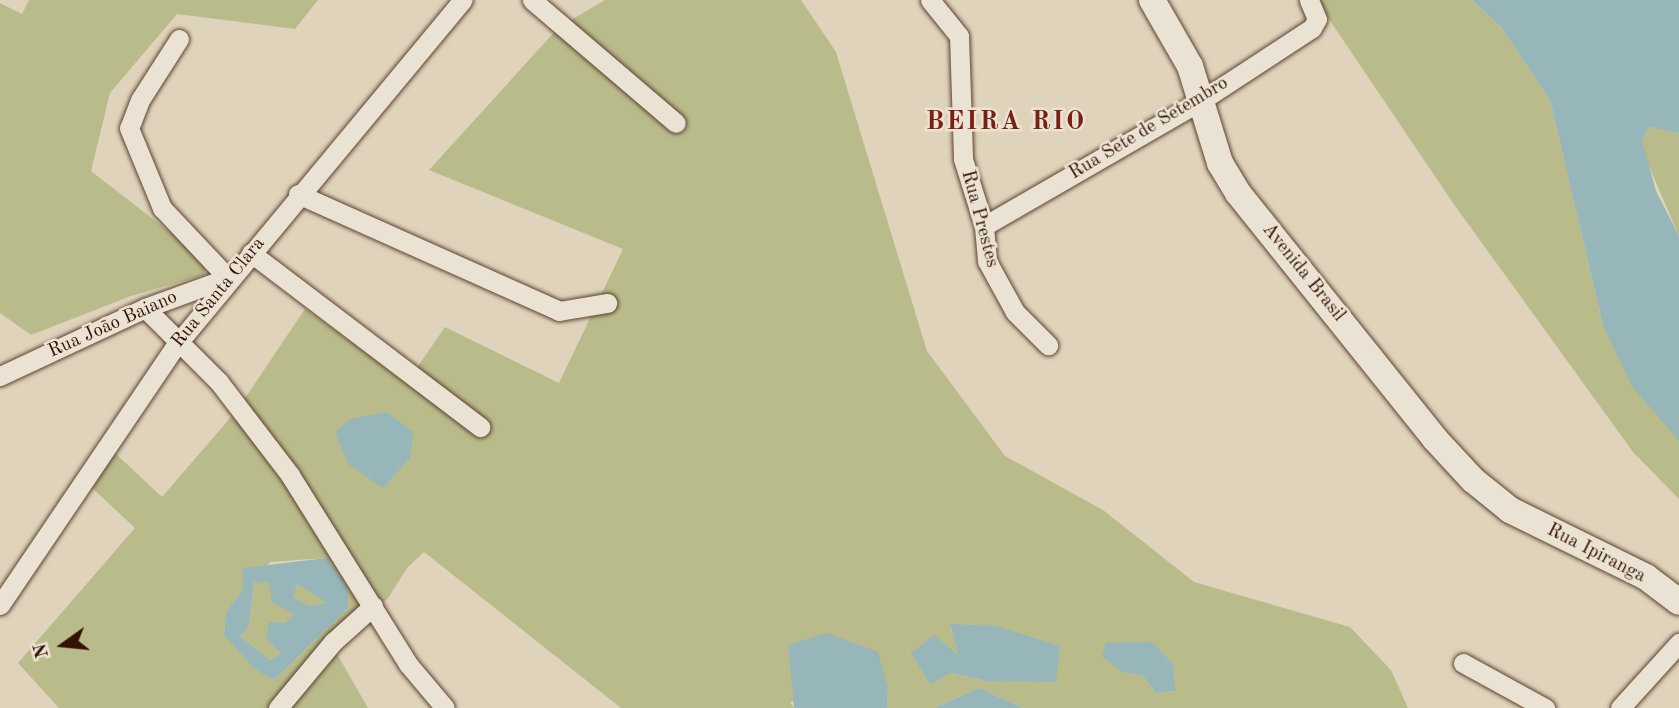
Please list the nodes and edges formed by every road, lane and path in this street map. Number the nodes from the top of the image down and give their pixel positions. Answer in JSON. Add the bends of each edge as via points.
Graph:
{"nodes":[{"id":1,"x":463,"y":0,"type":"edge"},
{"id":2,"x":532,"y":0,"type":"edge"},
{"id":3,"x":930,"y":0,"type":"edge"},
{"id":4,"x":1152,"y":0,"type":"edge"},
{"id":5,"x":1309,"y":0,"type":"edge"},
{"id":6,"x":179,"y":40,"type":"dead end"},
{"id":7,"x":1202,"y":100,"type":"junction"},
{"id":8,"x":676,"y":122,"type":"dead end"},
{"id":9,"x":298,"y":194,"type":"junction"},
{"id":10,"x":984,"y":226,"type":"junction"},
{"id":11,"x":251,"y":253,"type":"junction"},
{"id":12,"x":228,"y":278,"type":"junction"},
{"id":13,"x":607,"y":303,"type":"dead end"},
{"id":14,"x":145,"y":308,"type":"junction"},
{"id":15,"x":177,"y":344,"type":"junction"},
{"id":16,"x":1048,"y":345,"type":"dead end"},
{"id":17,"x":0,"y":376,"type":"edge"},
{"id":18,"x":480,"y":427,"type":"dead end"},
{"id":19,"x":1510,"y":510,"type":"joint"},
{"id":20,"x":1679,"y":602,"type":"edge"},
{"id":21,"x":0,"y":605,"type":"edge"},
{"id":22,"x":373,"y":606,"type":"junction"},
{"id":23,"x":1679,"y":643,"type":"edge"},
{"id":24,"x":1463,"y":663,"type":"dead end"},
{"id":25,"x":278,"y":708,"type":"edge"},
{"id":26,"x":444,"y":708,"type":"edge"},
{"id":27,"x":1545,"y":708,"type":"edge"},
{"id":28,"x":1620,"y":708,"type":"edge"}],
"edges":[{"from":1,"to":9,"type":"street","name":"Rua Santa Clara"},
{"from":2,"to":8,"type":"street"},
{"from":3,"to":10,"type":"street","name":"Rua Prestes","via":[[959,36],[962,159]]},
{"from":4,"to":7,"type":"street","name":"Avenida Brasil","via":[[1173,31]]},
{"from":5,"to":7,"type":"street","name":"Rua Sete de Setembro","via":[[1317,19],[1312,28]]},
{"from":6,"to":12,"type":"street","via":[[140,100],[129,128],[162,208]]},
{"from":7,"to":10,"type":"street","name":"Rua Sete de Setembro"},
{"from":7,"to":19,"type":"street","name":"Avenida Brasil","via":[[1220,163],[1238,192],[1435,439]]},
{"from":9,"to":11,"type":"street","name":"Rua Santa Clara"},
{"from":9,"to":13,"type":"street","via":[[559,311]]},
{"from":10,"to":16,"type":"street","name":"Rua Prestes","via":[[987,261],[1014,312]]},
{"from":11,"to":12,"type":"street","name":"Rua Santa Clara"},
{"from":11,"to":18,"type":"street"},
{"from":12,"to":14,"type":"street","name":"Rua João Baiano"},
{"from":12,"to":15,"type":"street","name":"Rua Santa Clara"},
{"from":14,"to":15,"type":"street"},
{"from":14,"to":17,"type":"street","name":"Rua João Baiano"},
{"from":15,"to":21,"type":"street","name":"Rua Santa Clara"},
{"from":15,"to":22,"type":"street","via":[[219,382],[290,475]]},
{"from":19,"to":20,"type":"street","name":"Rua Ipiranga","via":[[1646,577]]},
{"from":22,"to":25,"type":"street","via":[[332,642]]},
{"from":22,"to":26,"type":"street","via":[[408,664]]},
{"from":23,"to":28,"type":"street"},
{"from":24,"to":27,"type":"street"}]}
